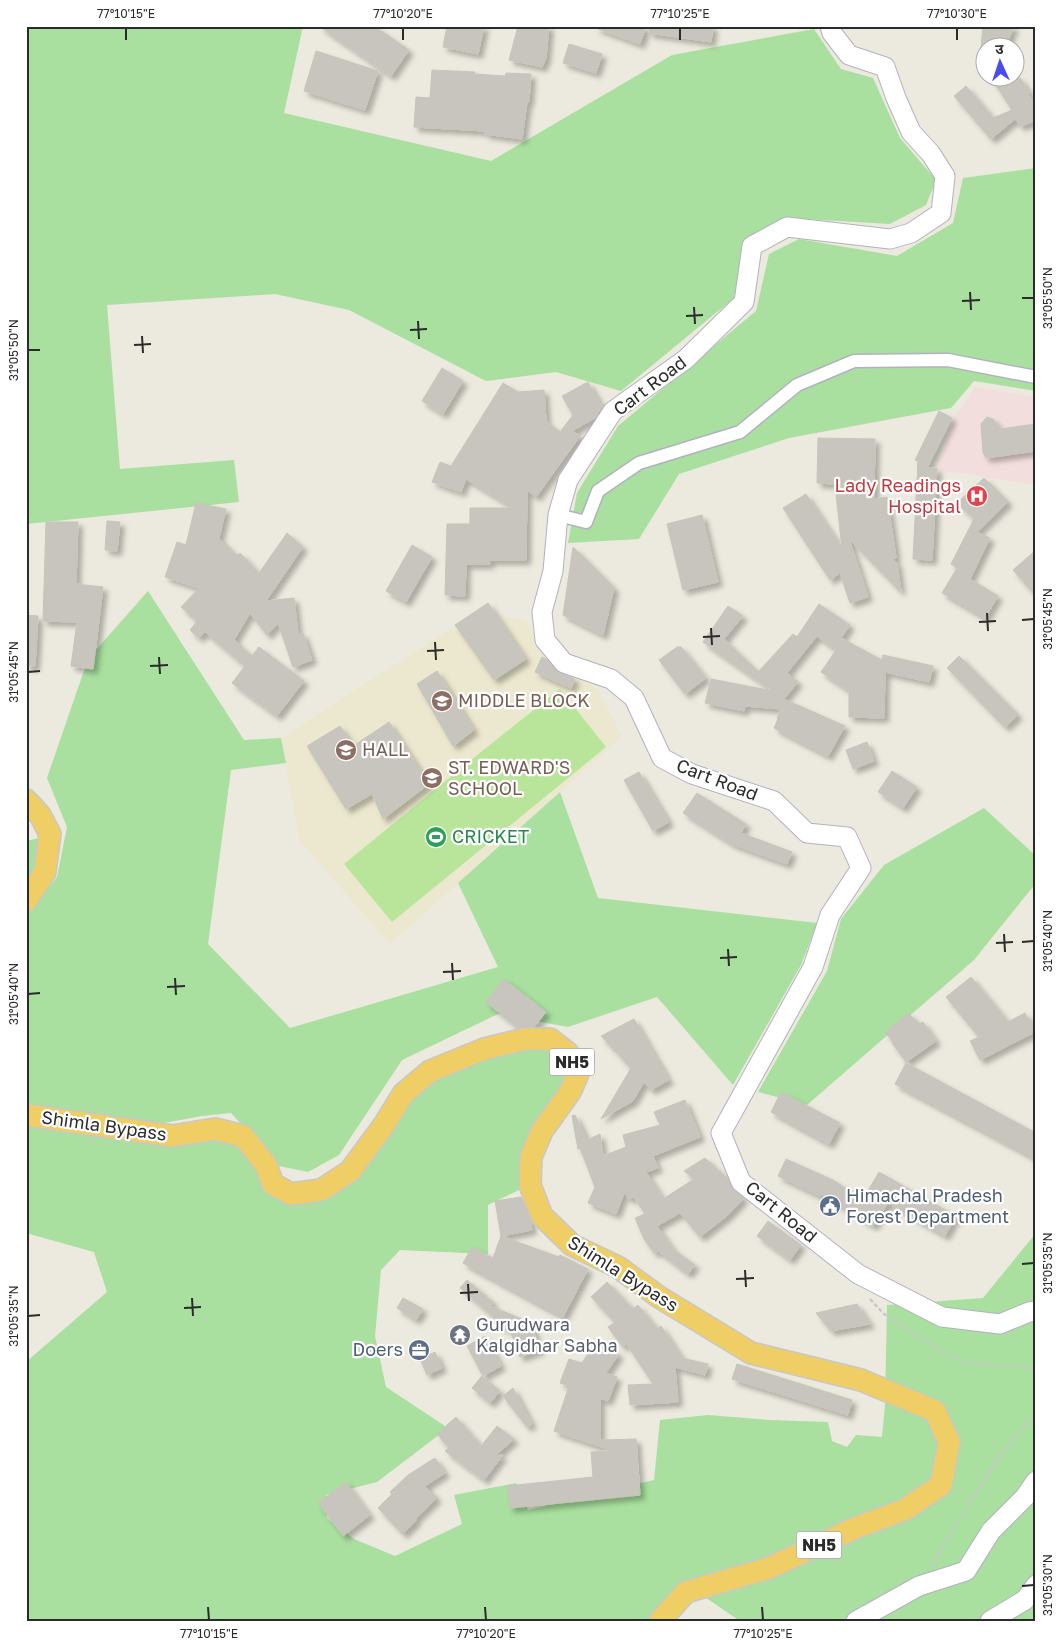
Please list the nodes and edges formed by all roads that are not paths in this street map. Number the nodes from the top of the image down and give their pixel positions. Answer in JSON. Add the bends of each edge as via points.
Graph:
{"nodes":[{"id":1,"x":830,"y":26,"type":"edge"},
{"id":2,"x":1036,"y":377,"type":"edge"},
{"id":3,"x":558,"y":515,"type":"junction"},
{"id":4,"x":26,"y":800,"type":"edge"},
{"id":5,"x":26,"y":902,"type":"edge"},
{"id":6,"x":26,"y":1115,"type":"edge"},
{"id":7,"x":1036,"y":1311,"type":"edge"},
{"id":8,"x":1036,"y":1481,"type":"edge"},
{"id":9,"x":1036,"y":1585,"type":"edge"},
{"id":10,"x":660,"y":1621,"type":"edge"},
{"id":11,"x":856,"y":1621,"type":"edge"},
{"id":12,"x":990,"y":1621,"type":"edge"}],
"edges":[{"from":1,"to":3,"type":"main road","name":"Cart Road","via":[[849,55],[885,67],[911,132],[945,176],[941,213],[911,233],[890,239],[787,227],[752,246],[744,302],[686,359],[613,411],[568,480]]},
{"from":2,"to":3,"type":"street","via":[[948,360],[854,362],[798,385],[740,432],[639,463],[598,491],[586,522]]},
{"from":3,"to":7,"type":"main road","name":"Cart Road","via":[[553,570],[542,612],[545,640],[551,648],[564,663],[611,679],[634,698],[662,758],[692,774],[774,801],[807,833],[847,837],[862,868],[830,915],[813,967],[720,1132],[742,1182],[858,1274],[942,1317],[1000,1324]]},
{"from":4,"to":5,"type":"highway","via":[[40,815],[50,834],[45,872]]},
{"from":6,"to":10,"type":"highway","name":"Shimla Bypass","number":"NH5","via":[[172,1136],[215,1129],[243,1136],[266,1165],[273,1184],[291,1194],[321,1190],[350,1171],[403,1094],[430,1071],[484,1049],[525,1038],[550,1039],[568,1053],[578,1074],[570,1092],[542,1131],[531,1157],[530,1185],[542,1216],[572,1245],[618,1267],[659,1297],[752,1353],[861,1380],[935,1411],[949,1442],[941,1485],[906,1509],[854,1528],[769,1568],[686,1592]]},
{"from":8,"to":11,"type":"main road","via":[[1025,1497],[991,1531],[966,1571],[919,1586]]},
{"from":9,"to":12,"type":"main road","via":[[1025,1600]]}]}
